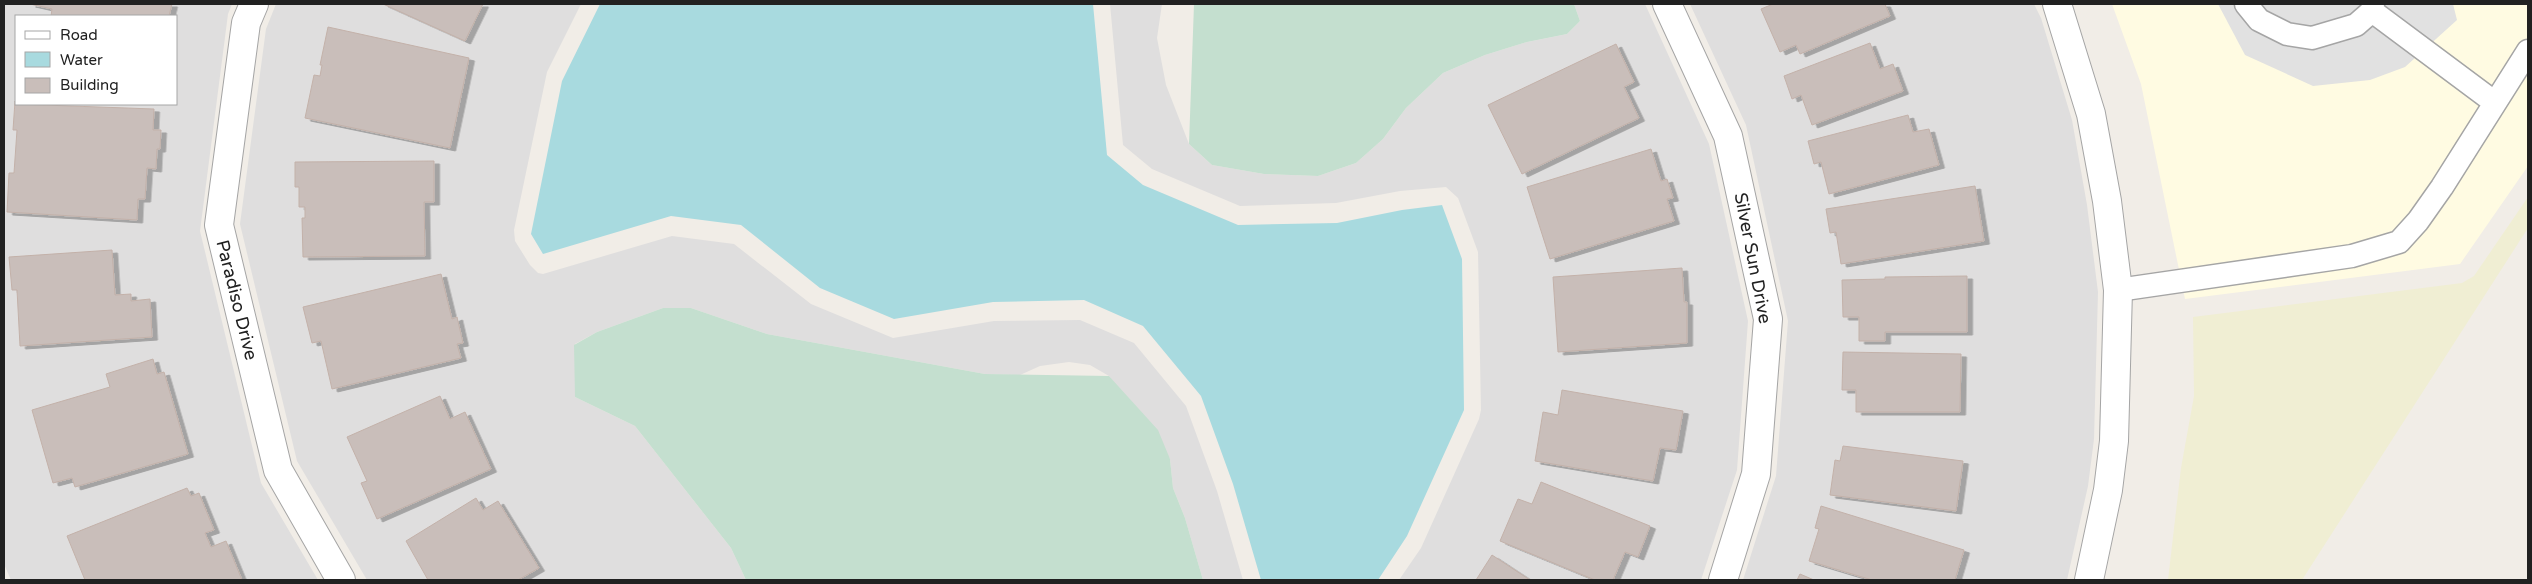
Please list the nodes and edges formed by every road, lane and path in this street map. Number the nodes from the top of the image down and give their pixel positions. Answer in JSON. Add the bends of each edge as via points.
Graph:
{"nodes":[{"id":1,"x":254,"y":4,"type":"edge"},
{"id":2,"x":1667,"y":4,"type":"edge"},
{"id":3,"x":2057,"y":4,"type":"edge"},
{"id":4,"x":2246,"y":4,"type":"edge"},
{"id":5,"x":2373,"y":7,"type":"edge"},
{"id":6,"x":2528,"y":51,"type":"edge"},
{"id":7,"x":2494,"y":102,"type":"junction"},
{"id":8,"x":2118,"y":290,"type":"junction"},
{"id":9,"x":341,"y":580,"type":"edge"},
{"id":10,"x":1723,"y":580,"type":"edge"},
{"id":11,"x":2089,"y":580,"type":"edge"}],
"edges":[{"from":1,"to":9,"type":"street","name":"Paradiso Drive","via":[[246,23],[219,225],[278,470]]},
{"from":2,"to":10,"type":"street","name":"Silver Sun Drive","via":[[1728,136],[1768,319],[1756,474]]},
{"from":3,"to":8,"type":"street","via":[[2091,114],[2107,201]]},
{"from":4,"to":5,"type":"lane","via":[[2259,20],[2287,34],[2312,38],[2356,25]]},
{"from":5,"to":7,"type":"lane"},
{"from":6,"to":7,"type":"lane"},
{"from":7,"to":8,"type":"lane","via":[[2442,187],[2399,242],[2352,256]]},
{"from":8,"to":11,"type":"street","via":[[2114,441],[2108,490]]}]}
